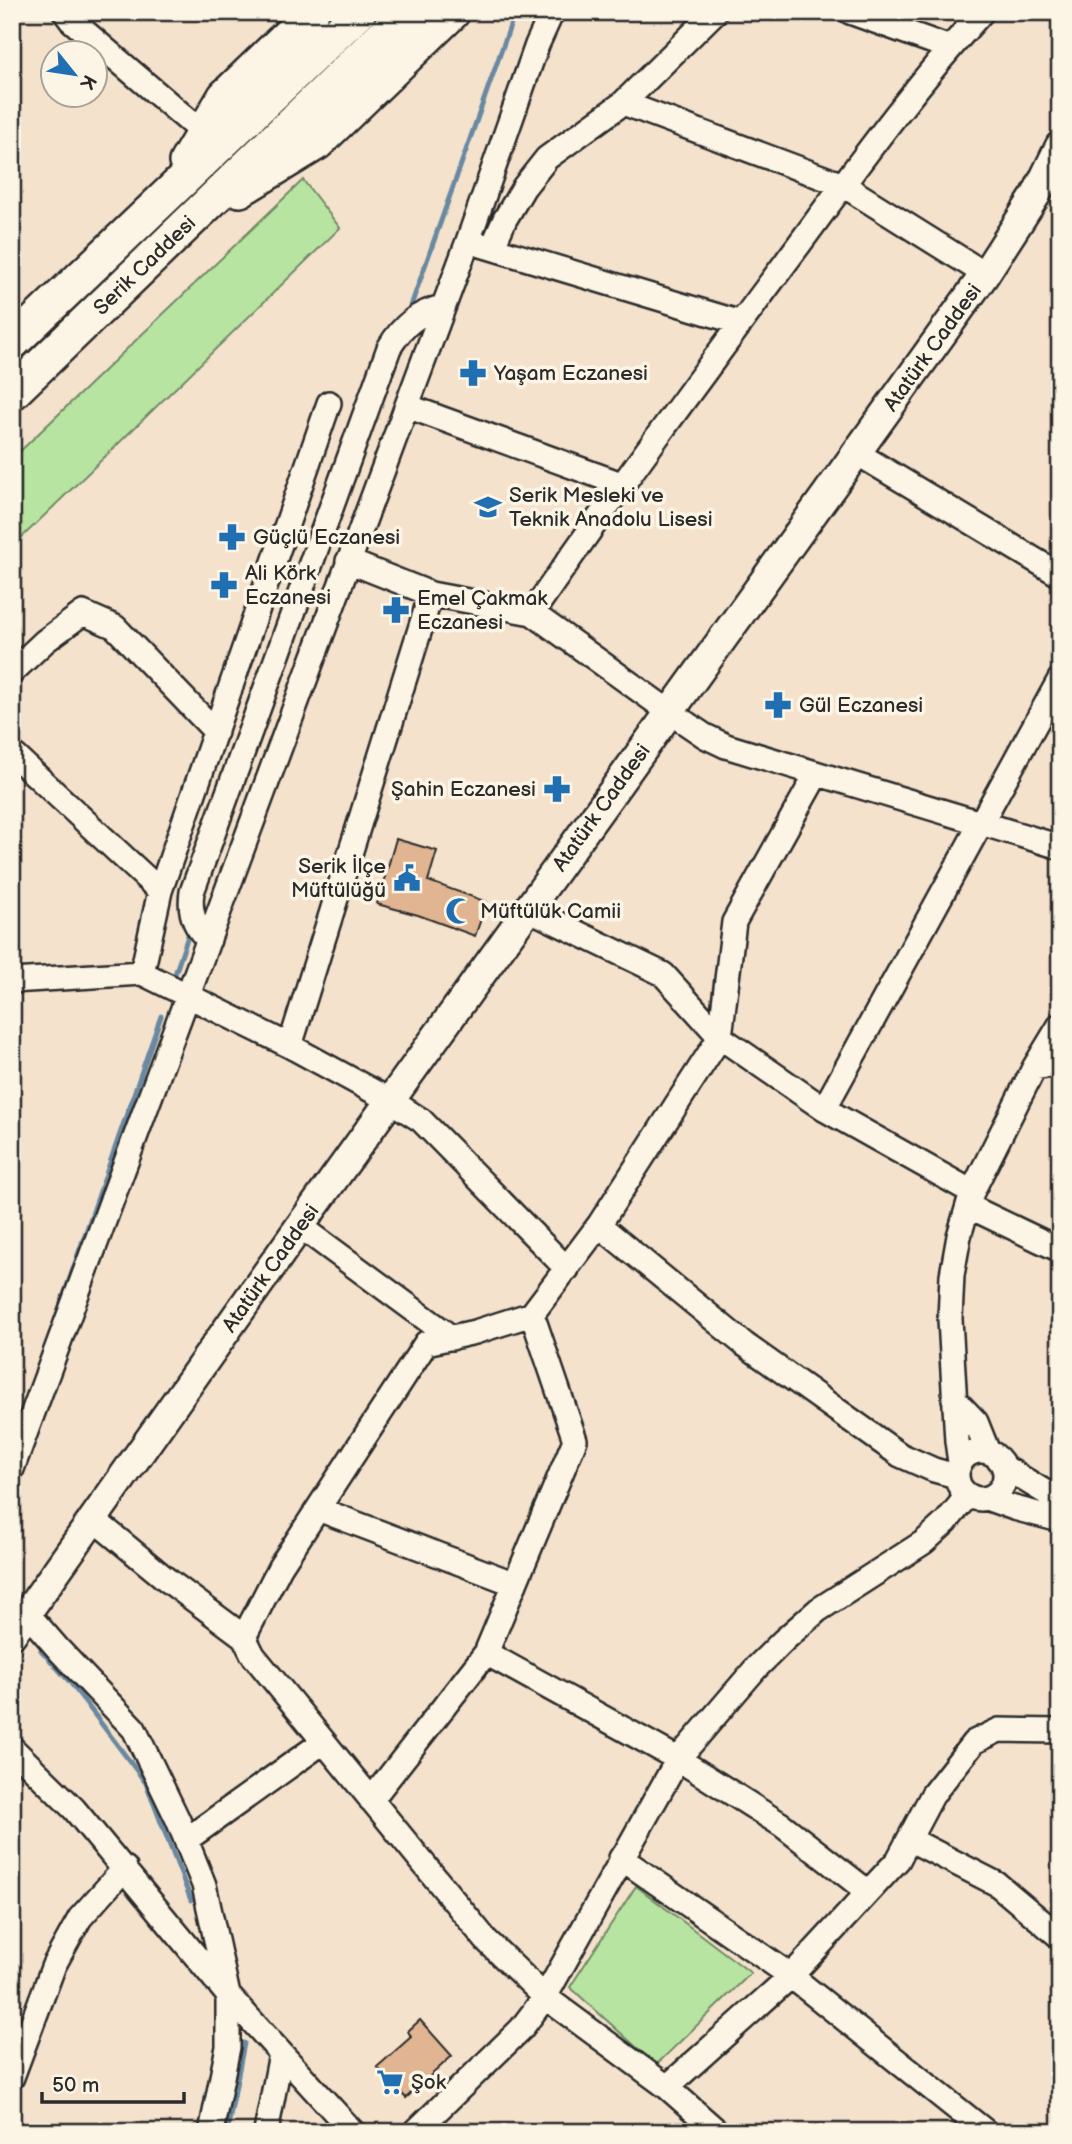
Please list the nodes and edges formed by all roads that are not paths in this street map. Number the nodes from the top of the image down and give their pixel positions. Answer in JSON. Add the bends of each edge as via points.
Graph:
{"nodes":[{"id":1,"x":65,"y":12,"type":"edge"},
{"id":2,"x":312,"y":12,"type":"edge"},
{"id":3,"x":359,"y":12,"type":"edge"},
{"id":4,"x":407,"y":12,"type":"edge"},
{"id":5,"x":453,"y":12,"type":"edge"},
{"id":6,"x":552,"y":12,"type":"edge"},
{"id":7,"x":715,"y":12,"type":"edge"},
{"id":8,"x":850,"y":12,"type":"edge"},
{"id":9,"x":982,"y":12,"type":"edge"},
{"id":10,"x":950,"y":48,"type":"junction"},
{"id":11,"x":622,"y":103,"type":"junction"},
{"id":12,"x":264,"y":126,"type":"junction"},
{"id":13,"x":203,"y":134,"type":"junction"},
{"id":14,"x":1056,"y":164,"type":"edge"},
{"id":15,"x":844,"y":185,"type":"junction"},
{"id":16,"x":166,"y":197,"type":"junction"},
{"id":17,"x":190,"y":220,"type":"junction"},
{"id":18,"x":468,"y":241,"type":"junction"},
{"id":19,"x":492,"y":248,"type":"junction"},
{"id":20,"x":985,"y":274,"type":"junction"},
{"id":21,"x":443,"y":307,"type":"junction"},
{"id":22,"x":741,"y":323,"type":"junction"},
{"id":23,"x":12,"y":343,"type":"edge"},
{"id":24,"x":12,"y":393,"type":"edge"},
{"id":25,"x":329,"y":403,"type":"dead end"},
{"id":26,"x":407,"y":406,"type":"junction"},
{"id":27,"x":855,"y":452,"type":"junction"},
{"id":28,"x":621,"y":484,"type":"junction"},
{"id":29,"x":348,"y":561,"type":"junction"},
{"id":30,"x":1060,"y":575,"type":"edge"},
{"id":31,"x":431,"y":594,"type":"junction"},
{"id":32,"x":532,"y":613,"type":"junction"},
{"id":33,"x":12,"y":672,"type":"edge"},
{"id":34,"x":1060,"y":679,"type":"edge"},
{"id":35,"x":671,"y":713,"type":"junction"},
{"id":36,"x":216,"y":732,"type":"junction"},
{"id":37,"x":12,"y":753,"type":"edge"},
{"id":38,"x":816,"y":775,"type":"junction"},
{"id":39,"x":980,"y":823,"type":"junction"},
{"id":40,"x":1060,"y":847,"type":"edge"},
{"id":41,"x":160,"y":891,"type":"junction"},
{"id":42,"x":528,"y":909,"type":"junction"},
{"id":43,"x":209,"y":940,"type":"junction"},
{"id":44,"x":142,"y":973,"type":"junction"},
{"id":45,"x":12,"y":981,"type":"edge"},
{"id":46,"x":188,"y":997,"type":"junction"},
{"id":47,"x":1060,"y":1026,"type":"edge"},
{"id":48,"x":720,"y":1037,"type":"junction"},
{"id":49,"x":290,"y":1046,"type":"junction"},
{"id":50,"x":1060,"y":1064,"type":"edge"},
{"id":51,"x":1034,"y":1068,"type":"junction"},
{"id":52,"x":391,"y":1101,"type":"junction"},
{"id":53,"x":824,"y":1109,"type":"junction"},
{"id":54,"x":970,"y":1199,"type":"junction"},
{"id":55,"x":599,"y":1225,"type":"junction"},
{"id":56,"x":300,"y":1226,"type":"junction"},
{"id":57,"x":1060,"y":1250,"type":"edge"},
{"id":58,"x":567,"y":1269,"type":"junction"},
{"id":59,"x":532,"y":1314,"type":"junction"},
{"id":60,"x":452,"y":1338,"type":"junction"},
{"id":61,"x":954,"y":1399,"type":"junction"},
{"id":62,"x":996,"y":1459,"type":"junction"},
{"id":63,"x":12,"y":1469,"type":"edge"},
{"id":64,"x":968,"y":1483,"type":"junction"},
{"id":65,"x":1060,"y":1501,"type":"edge"},
{"id":66,"x":318,"y":1508,"type":"junction"},
{"id":67,"x":92,"y":1518,"type":"junction"},
{"id":68,"x":1060,"y":1520,"type":"edge"},
{"id":69,"x":515,"y":1584,"type":"junction"},
{"id":70,"x":19,"y":1623,"type":"edge"},
{"id":71,"x":244,"y":1637,"type":"junction"},
{"id":72,"x":486,"y":1653,"type":"junction"},
{"id":73,"x":1060,"y":1731,"type":"edge"},
{"id":74,"x":323,"y":1742,"type":"junction"},
{"id":75,"x":12,"y":1748,"type":"edge"},
{"id":76,"x":678,"y":1759,"type":"junction"},
{"id":77,"x":372,"y":1800,"type":"junction"},
{"id":78,"x":909,"y":1839,"type":"junction"},
{"id":79,"x":186,"y":1840,"type":"junction"},
{"id":80,"x":621,"y":1858,"type":"junction"},
{"id":81,"x":125,"y":1868,"type":"junction"},
{"id":82,"x":868,"y":1892,"type":"junction"},
{"id":83,"x":1060,"y":1937,"type":"edge"},
{"id":84,"x":791,"y":1976,"type":"junction"},
{"id":85,"x":228,"y":1995,"type":"junction"},
{"id":86,"x":545,"y":1997,"type":"junction"},
{"id":87,"x":22,"y":2024,"type":"edge"},
{"id":88,"x":281,"y":2054,"type":"junction"},
{"id":89,"x":12,"y":2077,"type":"edge"},
{"id":90,"x":667,"y":2087,"type":"junction"},
{"id":91,"x":211,"y":2132,"type":"edge"},
{"id":92,"x":266,"y":2132,"type":"edge"},
{"id":93,"x":353,"y":2132,"type":"edge"},
{"id":94,"x":415,"y":2132,"type":"edge"},
{"id":95,"x":718,"y":2132,"type":"edge"},
{"id":96,"x":986,"y":2132,"type":"edge"}],
"edges":[{"from":1,"to":13,"type":"street"},
{"from":2,"to":13,"type":"highway","via":[[225,96]]},
{"from":3,"to":12,"type":"highway"},
{"from":4,"to":12,"type":"highway"},
{"from":5,"to":17,"type":"highway","via":[[317,143]]},
{"from":6,"to":18,"type":"street"},
{"from":7,"to":11,"type":"street"},
{"from":8,"to":10,"type":"street"},
{"from":9,"to":10,"type":"street"},
{"from":10,"to":15,"type":"street"},
{"from":11,"to":15,"type":"street"},
{"from":11,"to":19,"type":"street","via":[[547,158],[524,187]]},
{"from":12,"to":16,"type":"highway","name":"Serik Caddesi"},
{"from":12,"to":17,"type":"highway","name":"Serik Caddesi"},
{"from":13,"to":16,"type":"highway"},
{"from":14,"to":20,"type":"main road","name":"Atatürk Caddesi"},
{"from":15,"to":20,"type":"street"},
{"from":15,"to":22,"type":"street"},
{"from":16,"to":23,"type":"highway","name":"Serik Caddesi"},
{"from":17,"to":24,"type":"highway","name":"Serik Caddesi"},
{"from":18,"to":19,"type":"street"},
{"from":18,"to":21,"type":"street"},
{"from":19,"to":22,"type":"street"},
{"from":20,"to":27,"type":"main road","name":"Atatürk Caddesi"},
{"from":21,"to":26,"type":"street"},
{"from":21,"to":43,"type":"street","via":[[415,317],[389,348],[192,891],[194,920]]},
{"from":22,"to":28,"type":"street"},
{"from":25,"to":36,"type":"street"},
{"from":26,"to":28,"type":"street"},
{"from":26,"to":29,"type":"street"},
{"from":27,"to":30,"type":"street"},
{"from":27,"to":35,"type":"main road","name":"Atatürk Caddesi"},
{"from":28,"to":32,"type":"street"},
{"from":29,"to":31,"type":"street"},
{"from":29,"to":43,"type":"street"},
{"from":31,"to":32,"type":"street"},
{"from":31,"to":49,"type":"street"},
{"from":32,"to":35,"type":"street"},
{"from":33,"to":36,"type":"street","via":[[83,613],[116,627]]},
{"from":34,"to":39,"type":"street"},
{"from":35,"to":38,"type":"street","via":[[726,746]]},
{"from":35,"to":42,"type":"main road","name":"Atatürk Caddesi"},
{"from":36,"to":41,"type":"street"},
{"from":37,"to":41,"type":"street"},
{"from":38,"to":39,"type":"street"},
{"from":38,"to":48,"type":"street","via":[[734,922]]},
{"from":39,"to":40,"type":"street"},
{"from":39,"to":53,"type":"street"},
{"from":41,"to":44,"type":"street"},
{"from":42,"to":48,"type":"street","via":[[663,974]]},
{"from":42,"to":52,"type":"main road","name":"Atatürk Caddesi"},
{"from":43,"to":46,"type":"street"},
{"from":44,"to":45,"type":"street"},
{"from":44,"to":46,"type":"street"},
{"from":46,"to":49,"type":"street"},
{"from":46,"to":63,"type":"street"},
{"from":47,"to":51,"type":"street"},
{"from":48,"to":53,"type":"street"},
{"from":48,"to":55,"type":"street"},
{"from":49,"to":52,"type":"street"},
{"from":50,"to":51,"type":"street"},
{"from":51,"to":54,"type":"street"},
{"from":52,"to":56,"type":"main road","name":"Atatürk Caddesi"},
{"from":52,"to":58,"type":"street","via":[[421,1120]]},
{"from":53,"to":54,"type":"street"},
{"from":54,"to":57,"type":"street"},
{"from":54,"to":61,"type":"street","via":[[952,1275]]},
{"from":55,"to":58,"type":"street"},
{"from":55,"to":64,"type":"street","via":[[744,1344],[900,1455]]},
{"from":56,"to":60,"type":"street"},
{"from":56,"to":67,"type":"main road","name":"Atatürk Caddesi"},
{"from":58,"to":59,"type":"street"},
{"from":59,"to":60,"type":"street"},
{"from":59,"to":69,"type":"street","via":[[575,1440]]},
{"from":60,"to":66,"type":"street","via":[[426,1343]]},
{"from":61,"to":62,"type":"street","via":[[976,1422]]},
{"from":61,"to":64,"type":"street"},
{"from":62,"to":64,"type":"street","via":[[972,1452]]},
{"from":62,"to":64,"type":"street","via":[[1006,1475],[1002,1489]]},
{"from":62,"to":65,"type":"street"},
{"from":64,"to":68,"type":"street","via":[[1014,1508]]},
{"from":64,"to":76,"type":"street","via":[[946,1522],[924,1542],[818,1611],[784,1640]]},
{"from":66,"to":69,"type":"street"},
{"from":66,"to":71,"type":"street","via":[[280,1567]]},
{"from":67,"to":70,"type":"main road","name":"Atatürk Caddesi"},
{"from":67,"to":71,"type":"street"},
{"from":69,"to":72,"type":"street"},
{"from":70,"to":79,"type":"street","via":[[60,1651],[134,1728]]},
{"from":71,"to":74,"type":"street","via":[[253,1655]]},
{"from":72,"to":76,"type":"street"},
{"from":72,"to":77,"type":"street"},
{"from":73,"to":78,"type":"street","via":[[999,1730],[974,1742],[933,1794]]},
{"from":74,"to":77,"type":"street"},
{"from":74,"to":79,"type":"street"},
{"from":75,"to":81,"type":"street"},
{"from":76,"to":80,"type":"street"},
{"from":76,"to":82,"type":"street","via":[[782,1825]]},
{"from":77,"to":86,"type":"street","via":[[486,1940]]},
{"from":78,"to":82,"type":"street","via":[[898,1860]]},
{"from":78,"to":83,"type":"street","via":[[997,1884]]},
{"from":79,"to":85,"type":"street","via":[[204,1885]]},
{"from":80,"to":84,"type":"street"},
{"from":80,"to":86,"type":"street"},
{"from":81,"to":85,"type":"street"},
{"from":81,"to":87,"type":"street","via":[[80,1918]]},
{"from":82,"to":84,"type":"street"},
{"from":84,"to":90,"type":"street"},
{"from":84,"to":96,"type":"street"},
{"from":85,"to":88,"type":"street"},
{"from":85,"to":91,"type":"street","via":[[228,2047]]},
{"from":86,"to":90,"type":"street"},
{"from":86,"to":94,"type":"street","via":[[521,2029]]},
{"from":87,"to":89,"type":"street"},
{"from":88,"to":92,"type":"street"},
{"from":88,"to":93,"type":"street"},
{"from":90,"to":95,"type":"street"}]}
